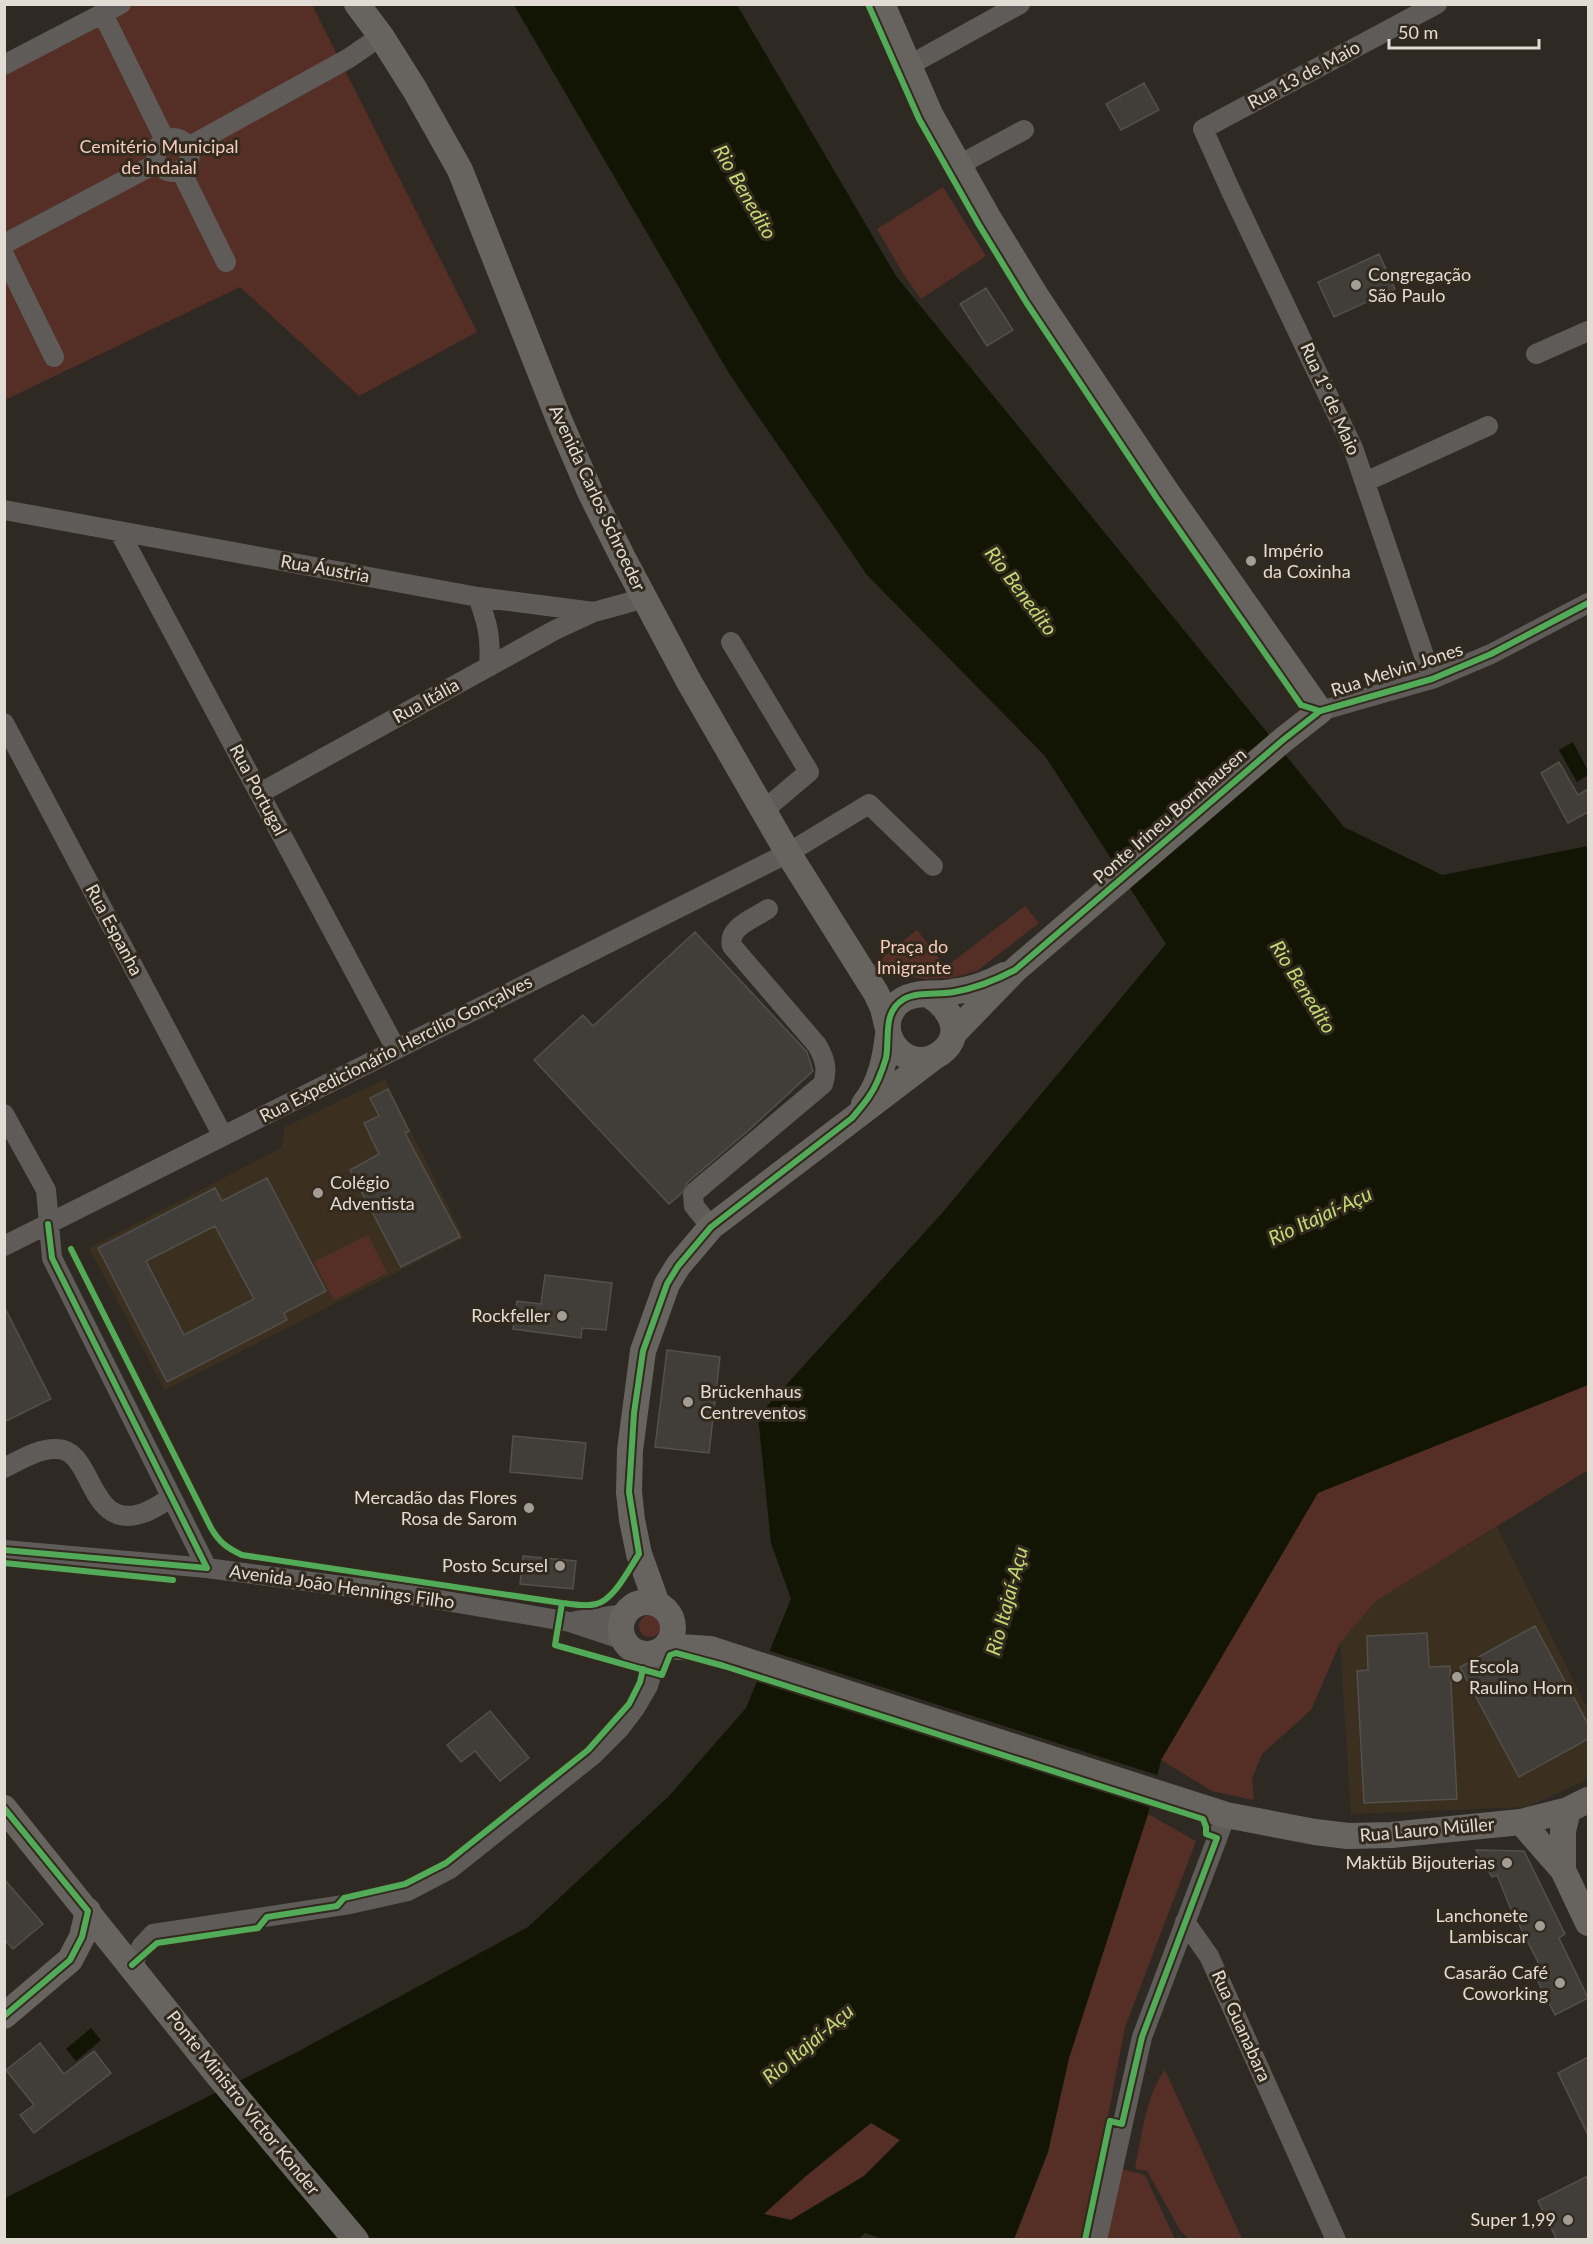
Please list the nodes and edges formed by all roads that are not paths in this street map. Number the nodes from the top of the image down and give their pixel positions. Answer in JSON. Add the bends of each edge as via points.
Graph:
{"nodes":[{"id":1,"x":121,"y":4,"type":"edge"},
{"id":2,"x":357,"y":4,"type":"edge"},
{"id":3,"x":882,"y":4,"type":"edge"},
{"id":4,"x":1020,"y":4,"type":"edge"},
{"id":5,"x":1437,"y":4,"type":"edge"},
{"id":6,"x":103,"y":14,"type":"junction"},
{"id":7,"x":381,"y":36,"type":"junction"},
{"id":8,"x":4,"y":65,"type":"edge"},
{"id":9,"x":908,"y":66,"type":"junction"},
{"id":10,"x":1203,"y":129,"type":"joint"},
{"id":11,"x":1024,"y":130,"type":"dead end"},
{"id":12,"x":165,"y":140,"type":"junction"},
{"id":13,"x":188,"y":147,"type":"junction"},
{"id":14,"x":157,"y":163,"type":"junction"},
{"id":15,"x":959,"y":165,"type":"junction"},
{"id":16,"x":181,"y":171,"type":"junction"},
{"id":17,"x":4,"y":244,"type":"edge"},
{"id":18,"x":4,"y":255,"type":"edge"},
{"id":19,"x":226,"y":262,"type":"dead end"},
{"id":20,"x":1588,"y":331,"type":"edge"},
{"id":21,"x":1536,"y":354,"type":"dead end"},
{"id":22,"x":54,"y":357,"type":"dead end"},
{"id":23,"x":1488,"y":426,"type":"dead end"},
{"id":24,"x":1365,"y":482,"type":"junction"},
{"id":25,"x":4,"y":510,"type":"edge"},
{"id":26,"x":119,"y":531,"type":"junction"},
{"id":27,"x":478,"y":597,"type":"junction"},
{"id":28,"x":645,"y":598,"type":"junction"},
{"id":29,"x":1588,"y":603,"type":"edge"},
{"id":30,"x":594,"y":612,"type":"junction"},
{"id":31,"x":731,"y":642,"type":"dead end"},
{"id":32,"x":489,"y":667,"type":"junction"},
{"id":33,"x":1432,"y":679,"type":"junction"},
{"id":34,"x":1320,"y":711,"type":"junction"},
{"id":35,"x":4,"y":723,"type":"edge"},
{"id":36,"x":1283,"y":740,"type":"joint"},
{"id":37,"x":260,"y":793,"type":"junction"},
{"id":38,"x":764,"y":810,"type":"junction"},
{"id":39,"x":788,"y":854,"type":"junction"},
{"id":40,"x":933,"y":866,"type":"dead end"},
{"id":41,"x":768,"y":909,"type":"dead end"},
{"id":42,"x":1015,"y":970,"type":"junction"},
{"id":43,"x":867,"y":977,"type":"junction"},
{"id":44,"x":923,"y":994,"type":"junction"},
{"id":45,"x":888,"y":1030,"type":"junction"},
{"id":46,"x":953,"y":1034,"type":"junction"},
{"id":47,"x":396,"y":1049,"type":"junction"},
{"id":48,"x":933,"y":1058,"type":"junction"},
{"id":49,"x":4,"y":1114,"type":"edge"},
{"id":50,"x":852,"y":1118,"type":"junction"},
{"id":51,"x":224,"y":1136,"type":"junction"},
{"id":52,"x":48,"y":1224,"type":"junction"},
{"id":53,"x":711,"y":1227,"type":"junction"},
{"id":54,"x":4,"y":1246,"type":"edge"},
{"id":55,"x":4,"y":1468,"type":"edge"},
{"id":56,"x":171,"y":1498,"type":"junction"},
{"id":57,"x":4,"y":1550,"type":"edge"},
{"id":58,"x":207,"y":1568,"type":"junction"},
{"id":59,"x":648,"y":1610,"type":"junction"},
{"id":60,"x":570,"y":1622,"type":"junction"},
{"id":61,"x":624,"y":1640,"type":"junction"},
{"id":62,"x":660,"y":1649,"type":"junction"},
{"id":63,"x":718,"y":1652,"type":"junction"},
{"id":64,"x":1578,"y":1805,"type":"edge"},
{"id":65,"x":4,"y":1808,"type":"edge"},
{"id":66,"x":1226,"y":1815,"type":"junction"},
{"id":67,"x":1521,"y":1822,"type":"junction"},
{"id":68,"x":1563,"y":1870,"type":"junction"},
{"id":69,"x":88,"y":1911,"type":"junction"},
{"id":70,"x":1185,"y":1922,"type":"junction"},
{"id":71,"x":1588,"y":1923,"type":"edge"},
{"id":72,"x":70,"y":1960,"type":"junction"},
{"id":73,"x":132,"y":1965,"type":"junction"},
{"id":74,"x":4,"y":2016,"type":"edge"},
{"id":75,"x":356,"y":2240,"type":"edge"},
{"id":76,"x":1097,"y":2240,"type":"edge"},
{"id":77,"x":1336,"y":2240,"type":"edge"}],
"edges":[{"from":1,"to":6,"type":"street"},
{"from":2,"to":7,"type":"main road","name":"Avenida Carlos Schroeder"},
{"from":3,"to":9,"type":"main road"},
{"from":4,"to":9,"type":"street"},
{"from":5,"to":10,"type":"street","name":"Rua 13 de Maio"},
{"from":6,"to":8,"type":"street"},
{"from":6,"to":12,"type":"street"},
{"from":7,"to":13,"type":"street","via":[[349,58]]},
{"from":7,"to":28,"type":"main road","name":"Avenida Carlos Schroeder","via":[[460,170],[591,494]]},
{"from":9,"to":15,"type":"main road"},
{"from":10,"to":24,"type":"street","name":"Rua 1º de Maio","via":[[1336,410]]},
{"from":11,"to":15,"type":"street"},
{"from":12,"to":13,"type":"street","via":[[180,140]]},
{"from":12,"to":14,"type":"street","via":[[155,152]]},
{"from":13,"to":16,"type":"street","via":[[190,157]]},
{"from":14,"to":16,"type":"street","via":[[170,173]]},
{"from":14,"to":17,"type":"street"},
{"from":15,"to":34,"type":"main road","via":[[1074,352]]},
{"from":16,"to":19,"type":"street"},
{"from":18,"to":22,"type":"street"},
{"from":20,"to":21,"type":"street"},
{"from":23,"to":24,"type":"street"},
{"from":24,"to":33,"type":"street","name":"Rua 1º de Maio"},
{"from":25,"to":26,"type":"street","name":"Rua Áustria"},
{"from":26,"to":27,"type":"street","name":"Rua Áustria"},
{"from":26,"to":37,"type":"street","name":"Rua Portugal"},
{"from":27,"to":30,"type":"street","name":"Rua Áustria"},
{"from":27,"to":32,"type":"street","via":[[489,626]]},
{"from":28,"to":30,"type":"street","name":"Rua Áustria"},
{"from":28,"to":38,"type":"main road","name":"Avenida Carlos Schroeder"},
{"from":29,"to":33,"type":"street","name":"Rua Melvin Jones","via":[[1491,654]]},
{"from":30,"to":32,"type":"street","name":"Rua Itália"},
{"from":31,"to":38,"type":"street","via":[[809,772]]},
{"from":32,"to":37,"type":"street","name":"Rua Itália"},
{"from":33,"to":34,"type":"street","name":"Rua Melvin Jones"},
{"from":34,"to":36,"type":"main road","name":"Rua Melvin Jones"},
{"from":35,"to":51,"type":"street","name":"Rua Espanha"},
{"from":36,"to":42,"type":"main road","name":"Ponte Irineu Bornhausen"},
{"from":37,"to":47,"type":"street","name":"Rua Portugal"},
{"from":38,"to":39,"type":"main road","name":"Avenida Carlos Schroeder"},
{"from":39,"to":40,"type":"street","name":"Rua Expedicionário Hercílio Gonçalves","via":[[869,804]]},
{"from":39,"to":43,"type":"main road","name":"Avenida Carlos Schroeder"},
{"from":39,"to":47,"type":"street","name":"Rua Expedicionário Hercílio Gonçalves"},
{"from":41,"to":53,"type":"street","via":[[733,932],[732,946],[817,1045],[825,1058],[827,1073],[823,1084],[696,1191],[694,1206]]},
{"from":42,"to":44,"type":"main road","via":[[975,987]]},
{"from":42,"to":46,"type":"main road"},
{"from":43,"to":44,"type":"main road","via":[[882,987]]},
{"from":43,"to":45,"type":"main road","name":"Avenida Carlos Schroeder","via":[[883,1008]]},
{"from":44,"to":45,"type":"main road","via":[[896,1005]]},
{"from":44,"to":46,"type":"main road","via":[[940,1001],[948,1010]]},
{"from":45,"to":48,"type":"main road","via":[[901,1054],[911,1059]]},
{"from":45,"to":50,"type":"main road","name":"Avenida Carlos Schroeder","via":[[886,1058],[878,1080]]},
{"from":46,"to":48,"type":"main road","via":[[949,1044]]},
{"from":47,"to":51,"type":"street","name":"Rua Expedicionário Hercílio Gonçalves"},
{"from":48,"to":50,"type":"main road","name":"Avenida Carlos Schroeder"},
{"from":49,"to":52,"type":"street","via":[[46,1190]]},
{"from":50,"to":53,"type":"main road","name":"Avenida Carlos Schroeder"},
{"from":51,"to":52,"type":"street","name":"Rua Expedicionário Hercílio Gonçalves"},
{"from":52,"to":54,"type":"street","name":"Rua Expedicionário Hercílio Gonçalves"},
{"from":52,"to":56,"type":"street","via":[[52,1258]]},
{"from":53,"to":59,"type":"main road","name":"Avenida Carlos Schroeder","via":[[667,1284],[643,1351],[629,1492]]},
{"from":55,"to":56,"type":"street","via":[[34,1453],[58,1448],[74,1455],[103,1505],[121,1515],[145,1512]]},
{"from":56,"to":58,"type":"street"},
{"from":57,"to":58,"type":"street","name":"Avenida João Hennings Filho"},
{"from":58,"to":60,"type":"street","name":"Avenida João Hennings Filho","via":[[411,1595]]},
{"from":59,"to":60,"type":"street","name":"Avenida João Hennings Filho"},
{"from":59,"to":61,"type":"main road","via":[[622,1623]]},
{"from":59,"to":62,"type":"main road","via":[[672,1638]]},
{"from":59,"to":63,"type":"main road"},
{"from":60,"to":61,"type":"street","name":"Avenida João Hennings Filho"},
{"from":61,"to":62,"type":"main road","via":[[637,1652],[646,1654]]},
{"from":62,"to":63,"type":"main road"},
{"from":62,"to":73,"type":"street","via":[[648,1686],[613,1735],[585,1762],[450,1869],[408,1891],[350,1904],[153,1934]]},
{"from":63,"to":66,"type":"main road","name":"Rua Lauro Müller"},
{"from":64,"to":67,"type":"main road","name":"Rua Lauro Müller"},
{"from":64,"to":68,"type":"main road","via":[[1563,1831]]},
{"from":65,"to":69,"type":"main road","name":"Ponte Ministro Victor Konder"},
{"from":66,"to":67,"type":"main road","name":"Rua Lauro Müller","via":[[1348,1836]]},
{"from":66,"to":70,"type":"street"},
{"from":67,"to":68,"type":"main road"},
{"from":68,"to":71,"type":"main road"},
{"from":69,"to":72,"type":"main road","via":[[82,1937]]},
{"from":69,"to":73,"type":"main road","name":"Ponte Ministro Victor Konder"},
{"from":70,"to":76,"type":"street","via":[[1142,2037]]},
{"from":70,"to":77,"type":"street","name":"Rua Guanabara","via":[[1209,1956]]},
{"from":72,"to":73,"type":"main road","via":[[100,1954]]},
{"from":72,"to":74,"type":"main road"},
{"from":73,"to":75,"type":"main road","name":"Ponte Ministro Victor Konder"}]}
